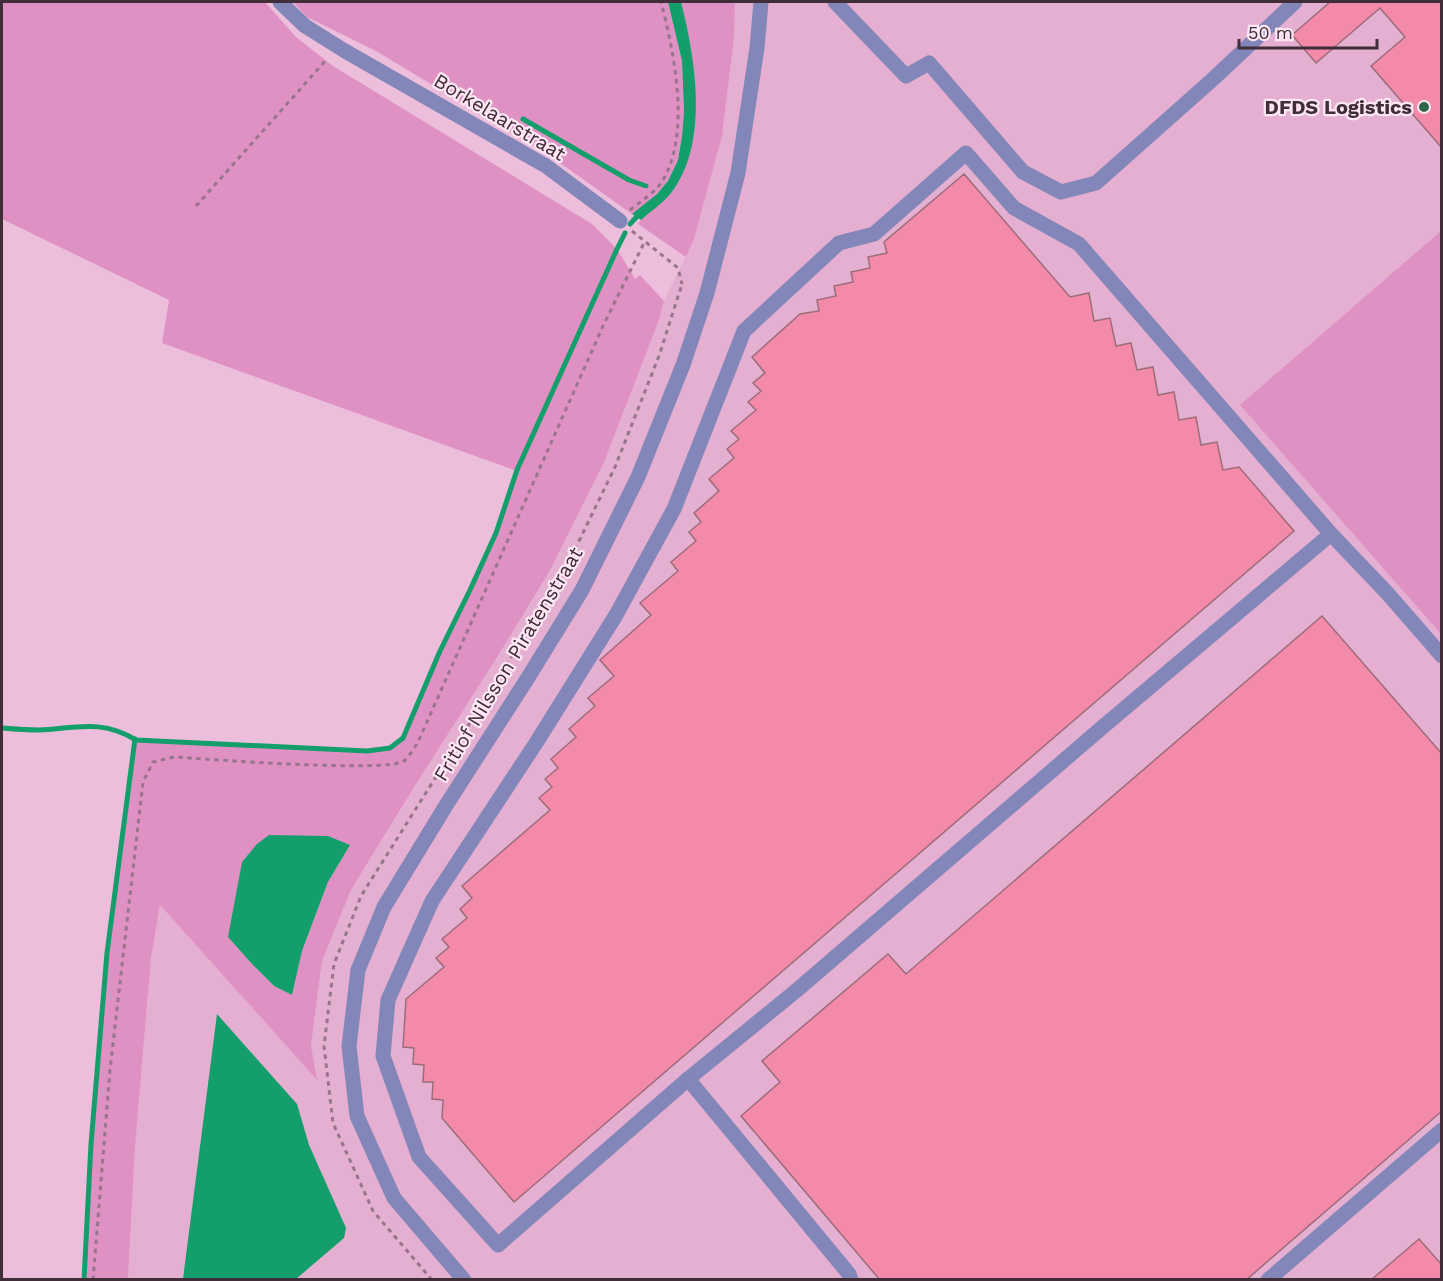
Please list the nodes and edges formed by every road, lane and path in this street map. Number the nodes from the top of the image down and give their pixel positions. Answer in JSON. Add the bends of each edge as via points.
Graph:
{"nodes":[{"id":1,"x":280,"y":2,"type":"edge"},
{"id":2,"x":661,"y":2,"type":"edge"},
{"id":3,"x":761,"y":2,"type":"edge"},
{"id":4,"x":835,"y":2,"type":"edge"},
{"id":5,"x":1294,"y":2,"type":"edge"},
{"id":6,"x":338,"y":47,"type":"junction"},
{"id":7,"x":196,"y":206,"type":"dead end"},
{"id":8,"x":620,"y":222,"type":"junction"},
{"id":9,"x":645,"y":242,"type":"junction"},
{"id":10,"x":682,"y":284,"type":"dead end"},
{"id":11,"x":1330,"y":534,"type":"junction"},
{"id":12,"x":1442,"y":656,"type":"edge"},
{"id":13,"x":688,"y":1079,"type":"junction"},
{"id":14,"x":1442,"y":1130,"type":"edge"},
{"id":15,"x":93,"y":1280,"type":"edge"},
{"id":16,"x":464,"y":1280,"type":"edge"},
{"id":17,"x":852,"y":1280,"type":"edge"},
{"id":18,"x":1268,"y":1280,"type":"edge"}],
"edges":[{"from":1,"to":6,"type":"street","name":"Borkelaarstraat","via":[[305,26]]},
{"from":2,"to":8,"type":"path","via":[[674,57],[676,139],[668,171],[660,184]]},
{"from":3,"to":16,"type":"street","name":"Fritiof Nilsson Piratenstraat","via":[[756,60],[733,194],[683,365],[638,477],[582,590],[384,907],[358,970],[349,1046],[357,1116],[394,1198]]},
{"from":4,"to":5,"type":"street","via":[[906,76],[929,63],[1023,172],[1061,192],[1096,183]]},
{"from":6,"to":7,"type":"path"},
{"from":6,"to":8,"type":"street","name":"Borkelaarstraat","via":[[546,166]]},
{"from":8,"to":9,"type":"path"},
{"from":9,"to":10,"type":"path","via":[[678,268]]},
{"from":9,"to":15,"type":"path","via":[[603,326],[418,742],[404,761],[350,766],[174,757],[153,762],[143,782],[110,1070]]},
{"from":11,"to":12,"type":"street"},
{"from":11,"to":13,"type":"street"},
{"from":11,"to":13,"type":"street","via":[[1079,244],[1014,207],[966,153],[873,234],[839,243],[744,331],[674,509],[610,625],[432,901],[388,1000],[383,1056],[418,1157],[498,1245]]},
{"from":13,"to":17,"type":"street"},
{"from":14,"to":18,"type":"street"}]}
